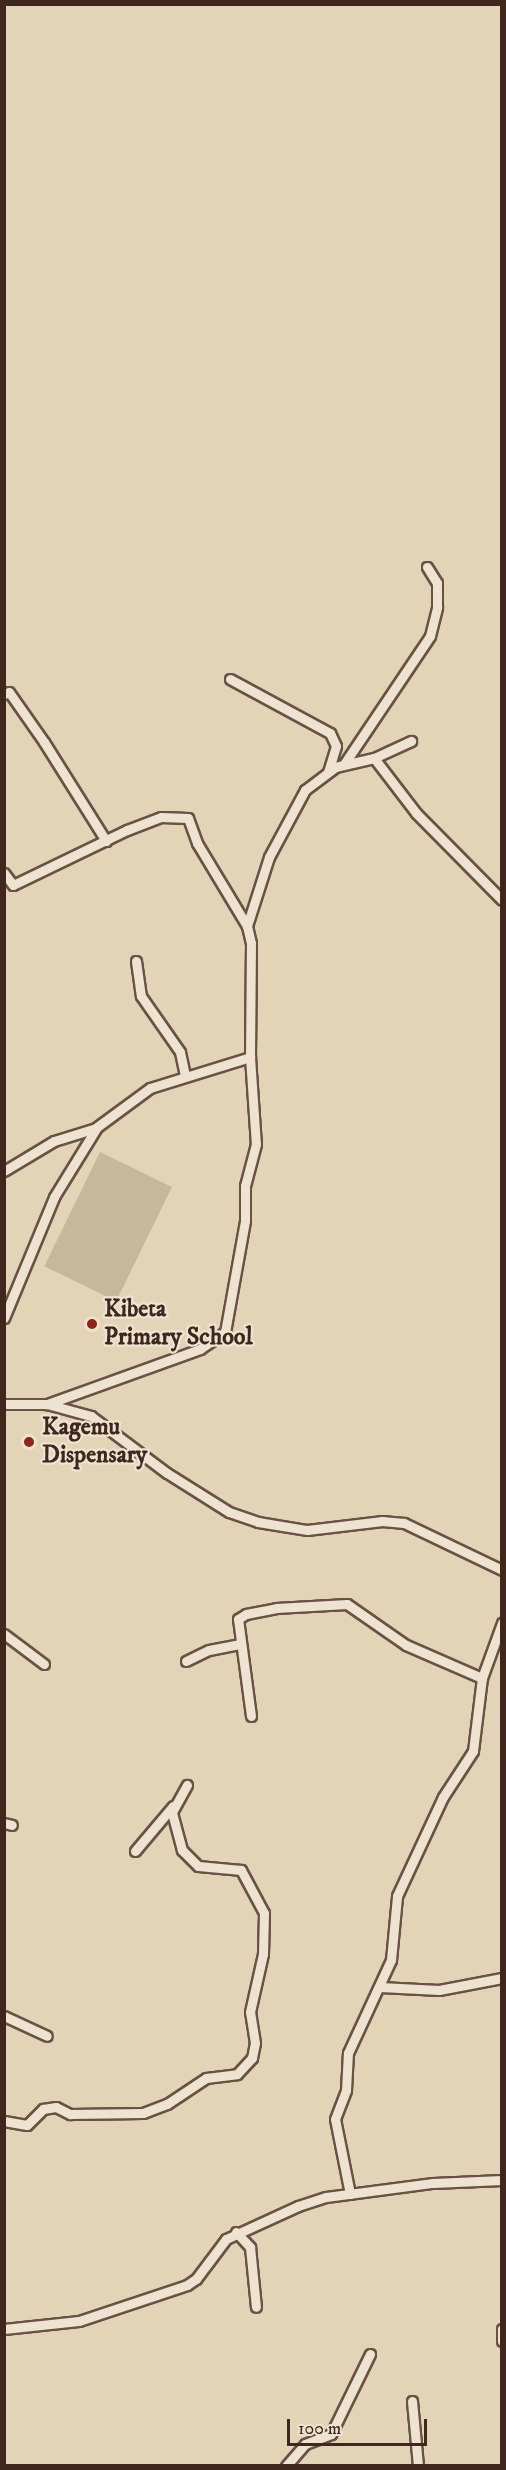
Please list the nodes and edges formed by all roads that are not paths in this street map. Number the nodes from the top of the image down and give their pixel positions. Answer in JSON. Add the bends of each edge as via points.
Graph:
{"nodes":[{"id":1,"x":426,"y":567,"type":"dead end"},
{"id":2,"x":230,"y":679,"type":"dead end"},
{"id":3,"x":4,"y":694,"type":"edge"},
{"id":4,"x":411,"y":741,"type":"dead end"},
{"id":5,"x":374,"y":758,"type":"junction"},
{"id":6,"x":344,"y":764,"type":"junction"},
{"id":7,"x":326,"y":777,"type":"junction"},
{"id":8,"x":106,"y":841,"type":"junction"},
{"id":9,"x":4,"y":873,"type":"edge"},
{"id":10,"x":501,"y":900,"type":"edge"},
{"id":11,"x":247,"y":926,"type":"junction"},
{"id":12,"x":136,"y":961,"type":"dead end"},
{"id":13,"x":250,"y":1056,"type":"junction"},
{"id":14,"x":185,"y":1075,"type":"junction"},
{"id":15,"x":97,"y":1127,"type":"junction"},
{"id":16,"x":4,"y":1171,"type":"edge"},
{"id":17,"x":4,"y":1318,"type":"edge"},
{"id":18,"x":4,"y":1404,"type":"edge"},
{"id":19,"x":47,"y":1404,"type":"junction"},
{"id":20,"x":501,"y":1570,"type":"edge"},
{"id":21,"x":501,"y":1623,"type":"edge"},
{"id":22,"x":4,"y":1634,"type":"edge"},
{"id":23,"x":240,"y":1644,"type":"junction"},
{"id":24,"x":186,"y":1661,"type":"dead end"},
{"id":25,"x":44,"y":1664,"type":"dead end"},
{"id":26,"x":482,"y":1678,"type":"junction"},
{"id":27,"x":251,"y":1716,"type":"dead end"},
{"id":28,"x":187,"y":1785,"type":"dead end"},
{"id":29,"x":175,"y":1804,"type":"junction"},
{"id":30,"x":135,"y":1851,"type":"dead end"},
{"id":31,"x":501,"y":1978,"type":"edge"},
{"id":32,"x":380,"y":1986,"type":"junction"},
{"id":33,"x":4,"y":2016,"type":"edge"},
{"id":34,"x":46,"y":2036,"type":"dead end"},
{"id":35,"x":4,"y":2121,"type":"edge"},
{"id":36,"x":501,"y":2180,"type":"edge"},
{"id":37,"x":350,"y":2194,"type":"junction"},
{"id":38,"x":236,"y":2232,"type":"junction"},
{"id":39,"x":256,"y":2307,"type":"dead end"},
{"id":40,"x":4,"y":2329,"type":"edge"},
{"id":41,"x":501,"y":2329,"type":"edge"},
{"id":42,"x":501,"y":2341,"type":"edge"},
{"id":43,"x":370,"y":2354,"type":"dead end"},
{"id":44,"x":412,"y":2401,"type":"dead end"},
{"id":45,"x":286,"y":2466,"type":"edge"},
{"id":46,"x":418,"y":2466,"type":"edge"}],
"edges":[{"from":1,"to":6,"type":"street","via":[[437,583],[437,607],[430,636]]},
{"from":2,"to":7,"type":"street","via":[[330,733],[336,746]]},
{"from":3,"to":8,"type":"street","via":[[9,692],[44,742]]},
{"from":4,"to":5,"type":"street"},
{"from":5,"to":6,"type":"street"},
{"from":5,"to":10,"type":"street","via":[[416,813]]},
{"from":6,"to":7,"type":"street"},
{"from":7,"to":11,"type":"street","via":[[305,790],[296,802],[269,857]]},
{"from":8,"to":9,"type":"street","via":[[13,885]]},
{"from":8,"to":11,"type":"street","via":[[161,817],[188,818],[197,843]]},
{"from":11,"to":13,"type":"street","via":[[251,943]]},
{"from":12,"to":14,"type":"street","via":[[141,996],[154,1020],[180,1052]]},
{"from":13,"to":14,"type":"street"},
{"from":13,"to":19,"type":"street","via":[[256,1144],[245,1186],[244,1221],[225,1332],[200,1349]]},
{"from":14,"to":15,"type":"street","via":[[141,1093]]},
{"from":15,"to":16,"type":"street","via":[[54,1141]]},
{"from":15,"to":17,"type":"street","via":[[54,1197]]},
{"from":18,"to":19,"type":"street"},
{"from":19,"to":20,"type":"street","via":[[92,1416],[166,1473],[229,1512],[270,1525],[307,1530],[382,1521],[404,1523]]},
{"from":21,"to":26,"type":"street"},
{"from":22,"to":25,"type":"street"},
{"from":23,"to":24,"type":"street","via":[[208,1650]]},
{"from":23,"to":26,"type":"street","via":[[237,1622],[243,1615],[344,1603],[423,1654]]},
{"from":23,"to":27,"type":"street"},
{"from":26,"to":32,"type":"street","via":[[473,1751],[443,1797],[397,1896],[393,1949]]},
{"from":28,"to":29,"type":"street"},
{"from":29,"to":30,"type":"street"},
{"from":29,"to":35,"type":"street","via":[[174,1829],[187,1858],[198,1866],[242,1870],[264,1913],[263,1954],[250,2012],[255,2043],[252,2058],[234,2075],[206,2078],[167,2104],[143,2113],[70,2114],[56,2107],[43,2109],[27,2125]]},
{"from":31,"to":32,"type":"street","via":[[439,1990]]},
{"from":32,"to":37,"type":"street","via":[[348,2053],[346,2090],[335,2117]]},
{"from":33,"to":34,"type":"street"},
{"from":36,"to":37,"type":"street","via":[[433,2183]]},
{"from":37,"to":38,"type":"street","via":[[297,2206]]},
{"from":38,"to":39,"type":"street","via":[[250,2247]]},
{"from":38,"to":40,"type":"street","via":[[187,2285],[65,2324]]},
{"from":41,"to":42,"type":"street"},
{"from":43,"to":45,"type":"street","via":[[331,2434],[305,2444]]},
{"from":44,"to":46,"type":"street"}]}
